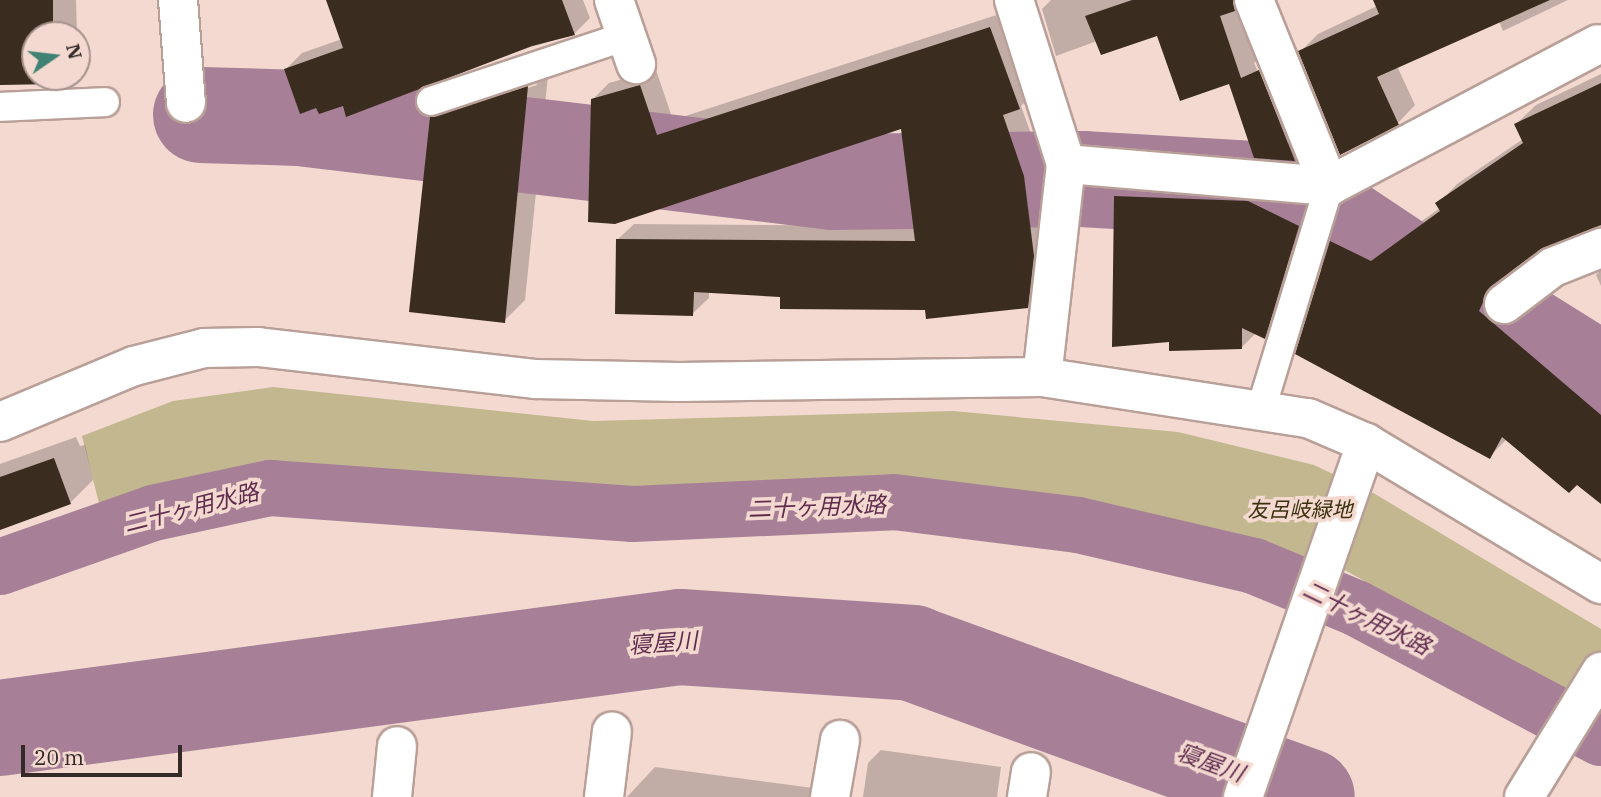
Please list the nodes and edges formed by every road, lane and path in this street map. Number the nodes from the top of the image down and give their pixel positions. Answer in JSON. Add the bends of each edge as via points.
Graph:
{"nodes":[{"id":1,"x":614,"y":0,"type":"edge"},
{"id":2,"x":1014,"y":0,"type":"edge"},
{"id":3,"x":1254,"y":0,"type":"edge"},
{"id":4,"x":181,"y":1,"type":"edge"},
{"id":5,"x":1598,"y":44,"type":"dead end"},
{"id":6,"x":631,"y":50,"type":"joint"},
{"id":7,"x":431,"y":101,"type":"dead end"},
{"id":8,"x":105,"y":102,"type":"dead end"},
{"id":9,"x":186,"y":103,"type":"dead end"},
{"id":10,"x":0,"y":107,"type":"edge"},
{"id":11,"x":1066,"y":173,"type":"junction"},
{"id":12,"x":1323,"y":207,"type":"junction"},
{"id":13,"x":1601,"y":248,"type":"edge"},
{"id":14,"x":1504,"y":304,"type":"dead end"},
{"id":15,"x":1042,"y":377,"type":"junction"},
{"id":16,"x":1261,"y":409,"type":"junction"},
{"id":17,"x":0,"y":422,"type":"edge"},
{"id":18,"x":1366,"y":443,"type":"junction"},
{"id":19,"x":1601,"y":584,"type":"edge"},
{"id":20,"x":1601,"y":672,"type":"edge"},
{"id":21,"x":612,"y":730,"type":"dead end"},
{"id":22,"x":840,"y":740,"type":"dead end"},
{"id":23,"x":397,"y":746,"type":"dead end"},
{"id":24,"x":392,"y":797,"type":"edge"},
{"id":25,"x":604,"y":797,"type":"edge"},
{"id":26,"x":830,"y":797,"type":"edge"},
{"id":27,"x":1244,"y":797,"type":"edge"},
{"id":28,"x":1524,"y":797,"type":"edge"}],
"edges":[{"from":1,"to":6,"type":"street"},
{"from":2,"to":11,"type":"street"},
{"from":3,"to":12,"type":"street"},
{"from":4,"to":9,"type":"street"},
{"from":5,"to":12,"type":"street"},
{"from":6,"to":7,"type":"lane"},
{"from":8,"to":10,"type":"lane"},
{"from":11,"to":12,"type":"street"},
{"from":11,"to":15,"type":"street"},
{"from":12,"to":16,"type":"lane"},
{"from":13,"to":14,"type":"street","via":[[1553,267]]},
{"from":15,"to":16,"type":"street"},
{"from":15,"to":17,"type":"street","via":[[679,382],[536,379],[258,347],[204,348],[134,366]]},
{"from":16,"to":18,"type":"street","via":[[1308,418]]},
{"from":18,"to":19,"type":"street"},
{"from":18,"to":27,"type":"street"},
{"from":20,"to":28,"type":"street"},
{"from":21,"to":25,"type":"street"},
{"from":22,"to":26,"type":"street"},
{"from":23,"to":24,"type":"street"}]}
